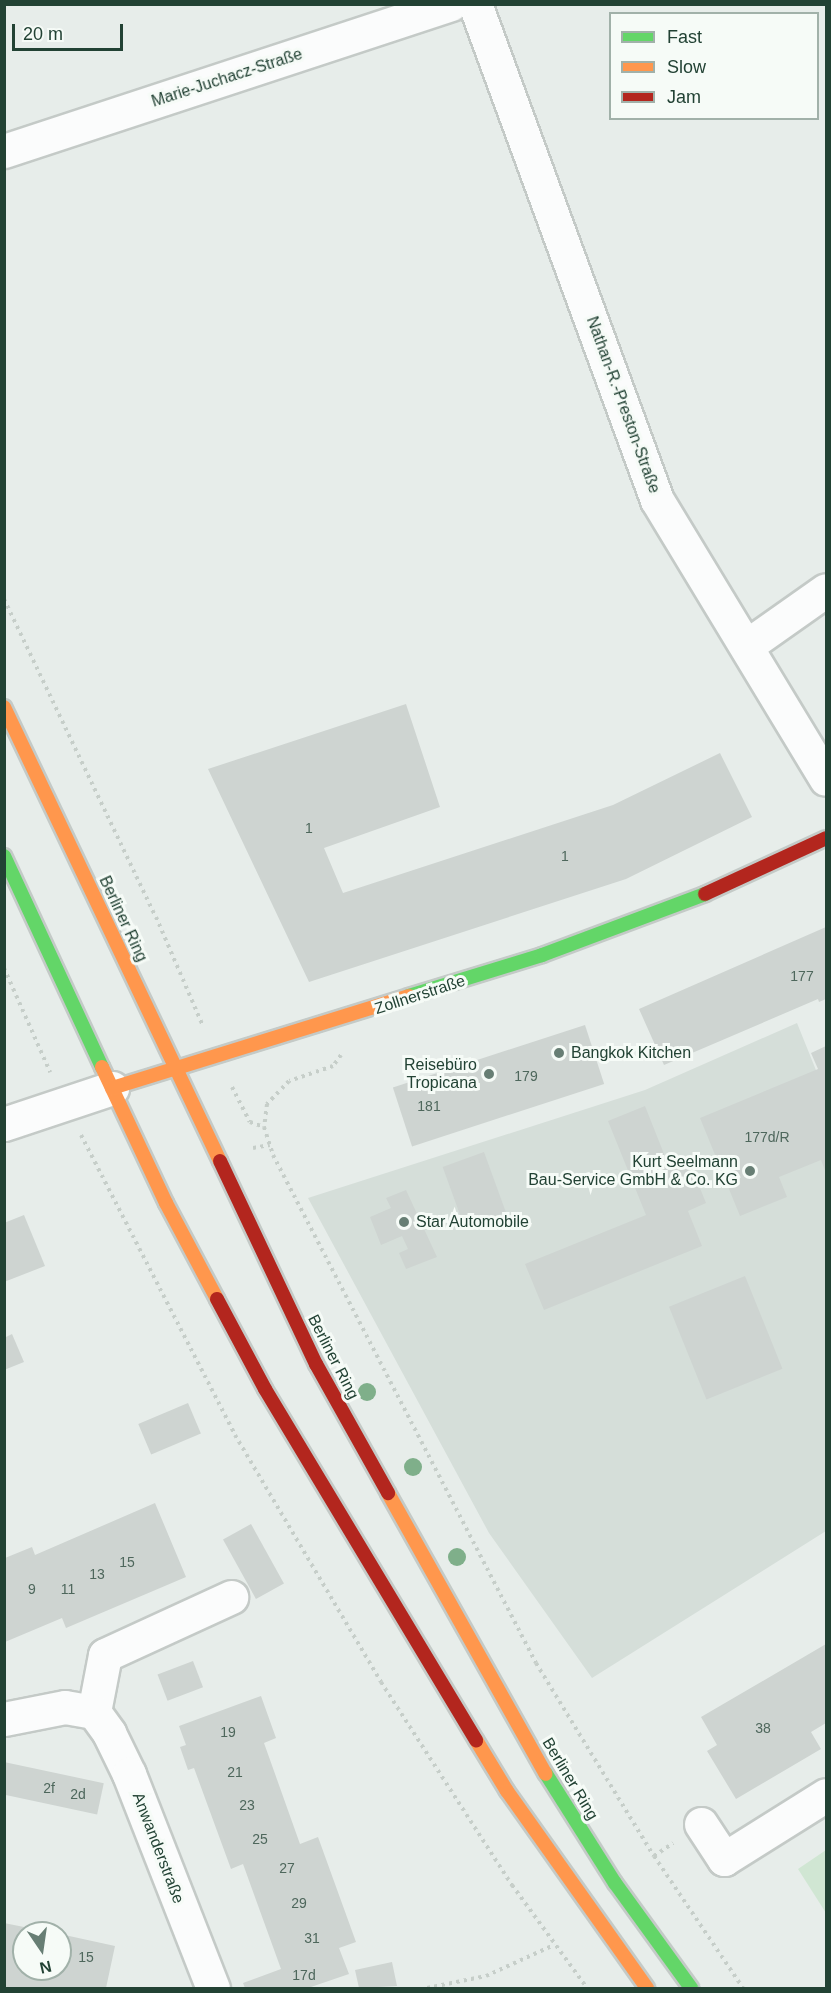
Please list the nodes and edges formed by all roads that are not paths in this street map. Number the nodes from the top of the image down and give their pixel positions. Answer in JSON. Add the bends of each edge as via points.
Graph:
{"nodes":[{"id":1,"x":450,"y":4,"type":"edge"},
{"id":2,"x":476,"y":4,"type":"edge"},
{"id":3,"x":4,"y":151,"type":"edge"},
{"id":4,"x":826,"y":590,"type":"edge"},
{"id":5,"x":748,"y":645,"type":"junction"},
{"id":6,"x":4,"y":707,"type":"edge"},
{"id":7,"x":826,"y":779,"type":"edge"},
{"id":8,"x":826,"y":838,"type":"edge"},
{"id":9,"x":4,"y":856,"type":"edge"},
{"id":10,"x":176,"y":1070,"type":"junction"},
{"id":11,"x":111,"y":1088,"type":"junction"},
{"id":12,"x":4,"y":1124,"type":"edge"},
{"id":13,"x":231,"y":1597,"type":"dead end"},
{"id":14,"x":94,"y":1712,"type":"junction"},
{"id":15,"x":4,"y":1719,"type":"edge"},
{"id":16,"x":826,"y":1795,"type":"edge"},
{"id":17,"x":701,"y":1824,"type":"dead end"},
{"id":18,"x":213,"y":1989,"type":"edge"},
{"id":19,"x":647,"y":1989,"type":"edge"},
{"id":20,"x":691,"y":1989,"type":"edge"}],
"edges":[{"from":1,"to":3,"type":"street","name":"Marie-Juchacz-Straße"},
{"from":2,"to":5,"type":"street","name":"Nathan-R.-Preston-Straße","via":[[657,500]]},
{"from":4,"to":5,"type":"street"},
{"from":5,"to":7,"type":"street","name":"Nathan-R.-Preston-Straße"},
{"from":6,"to":10,"type":"main road","name":"Berliner Ring"},
{"from":8,"to":10,"type":"main road","name":"Zollnerstraße","via":[[756,873],[621,927]]},
{"from":9,"to":11,"type":"main road"},
{"from":10,"to":11,"type":"main road","name":"Zollnerstraße"},
{"from":10,"to":20,"type":"main road","name":"Berliner Ring","via":[[316,1364],[456,1615],[543,1768],[615,1883]]},
{"from":11,"to":12,"type":"street","name":"Zollnerstraße"},
{"from":11,"to":19,"type":"main road","via":[[166,1203],[265,1389],[436,1679],[513,1801]]},
{"from":13,"to":14,"type":"street","via":[[105,1655]]},
{"from":14,"to":15,"type":"street","via":[[65,1707]]},
{"from":14,"to":18,"type":"street","name":"Anwanderstraße","via":[[109,1732],[129,1774]]},
{"from":16,"to":17,"type":"street","via":[[724,1859]]}]}
